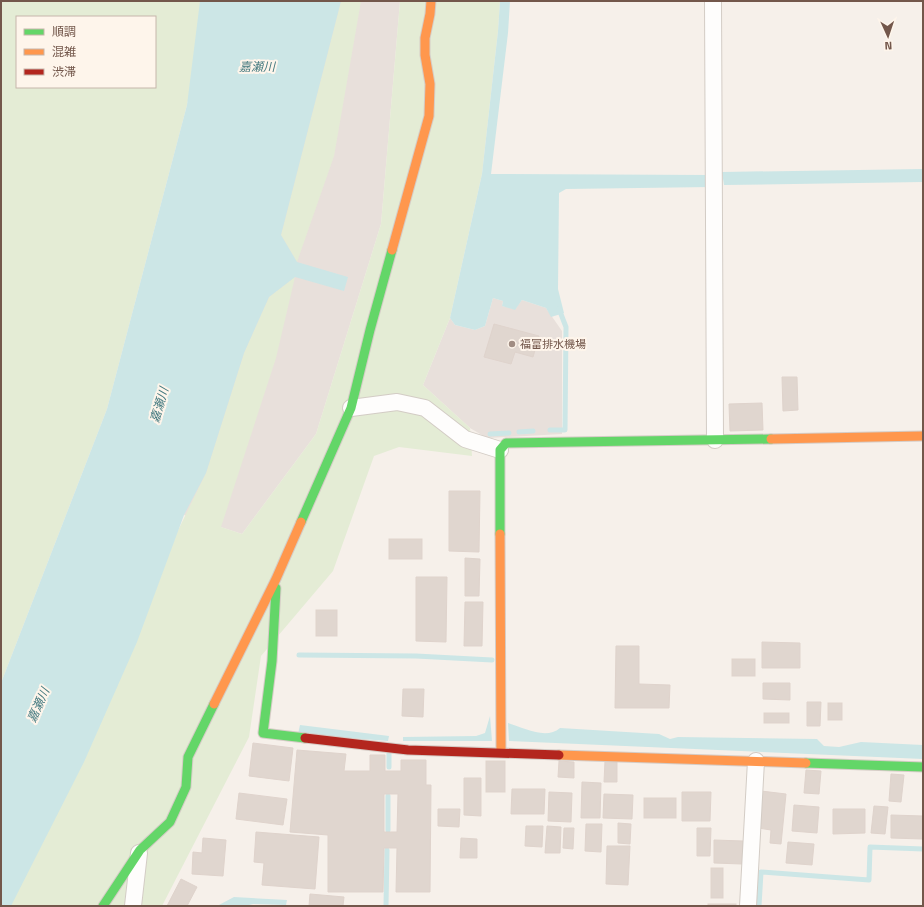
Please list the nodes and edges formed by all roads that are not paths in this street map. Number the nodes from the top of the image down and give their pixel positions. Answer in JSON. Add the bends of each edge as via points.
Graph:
{"nodes":[{"id":1,"x":431,"y":1,"type":"edge"},
{"id":2,"x":713,"y":1,"type":"edge"},
{"id":3,"x":351,"y":408,"type":"junction"},
{"id":4,"x":923,"y":436,"type":"edge"},
{"id":5,"x":715,"y":440,"type":"junction"},
{"id":6,"x":500,"y":450,"type":"junction"},
{"id":7,"x":276,"y":579,"type":"junction"},
{"id":8,"x":501,"y":748,"type":"junction"},
{"id":9,"x":756,"y":761,"type":"junction"},
{"id":10,"x":923,"y":767,"type":"edge"},
{"id":11,"x":140,"y":850,"type":"junction"},
{"id":12,"x":103,"y":906,"type":"edge"},
{"id":13,"x":133,"y":906,"type":"edge"},
{"id":14,"x":748,"y":906,"type":"edge"}],
"edges":[{"from":1,"to":3,"type":"street","via":[[425,38],[430,84],[429,116]]},
{"from":2,"to":5,"type":"street"},
{"from":3,"to":6,"type":"street","via":[[398,402],[425,408],[465,439]]},
{"from":3,"to":7,"type":"street"},
{"from":4,"to":5,"type":"street"},
{"from":5,"to":6,"type":"street","via":[[506,443]]},
{"from":6,"to":8,"type":"street"},
{"from":7,"to":8,"type":"street","via":[[272,661],[263,733],[408,750]]},
{"from":7,"to":11,"type":"street","via":[[188,757],[186,787],[170,822]]},
{"from":8,"to":9,"type":"street"},
{"from":9,"to":10,"type":"street"},
{"from":9,"to":14,"type":"street"},
{"from":11,"to":12,"type":"street"},
{"from":11,"to":13,"type":"street"}]}
